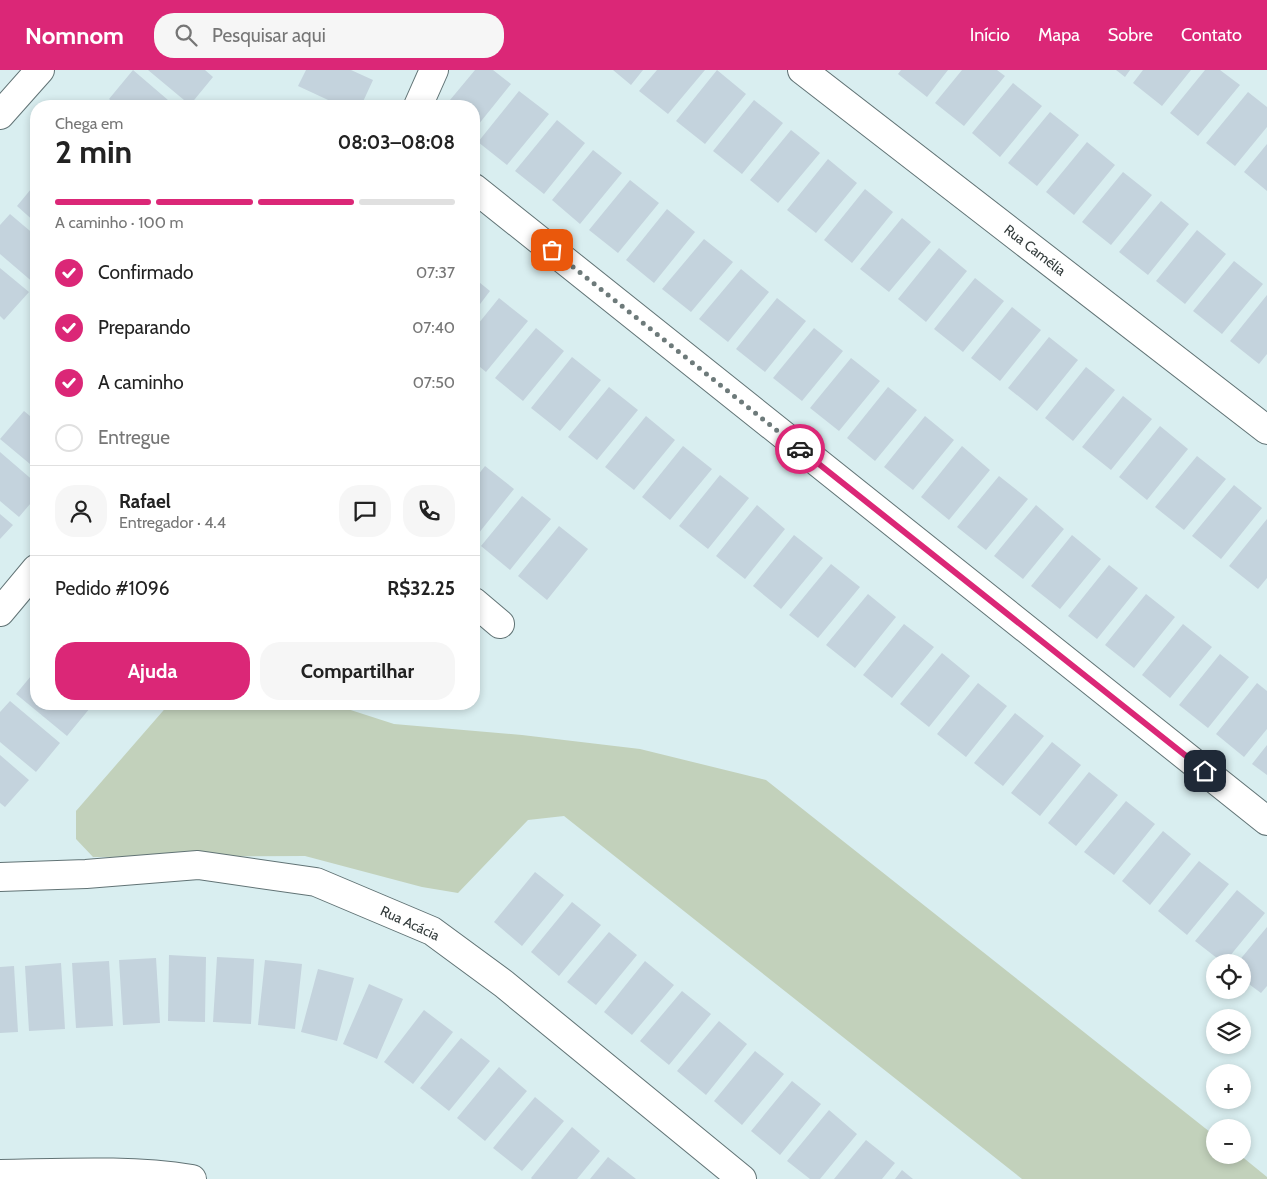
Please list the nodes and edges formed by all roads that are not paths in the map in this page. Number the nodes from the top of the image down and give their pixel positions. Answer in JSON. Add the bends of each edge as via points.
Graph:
{"nodes":[{"id":1,"x":40,"y":70,"type":"edge"},
{"id":2,"x":434,"y":70,"type":"edge"},
{"id":3,"x":802,"y":70,"type":"edge"},
{"id":4,"x":421,"y":100,"type":"edge"},
{"id":5,"x":0,"y":115,"type":"edge"},
{"id":6,"x":480,"y":193,"type":"edge"},
{"id":7,"x":1267,"y":430,"type":"edge"},
{"id":8,"x":30,"y":576,"type":"edge"},
{"id":9,"x":480,"y":607,"type":"edge"},
{"id":10,"x":0,"y":612,"type":"edge"},
{"id":11,"x":500,"y":624,"type":"dead end"},
{"id":12,"x":1267,"y":821,"type":"edge"},
{"id":13,"x":0,"y":877,"type":"edge"},
{"id":14,"x":0,"y":1174,"type":"edge"},
{"id":15,"x":192,"y":1179,"type":"edge"},
{"id":16,"x":742,"y":1179,"type":"edge"}],
"edges":[{"from":1,"to":5,"type":"street"},
{"from":2,"to":4,"type":"street"},
{"from":3,"to":7,"type":"street","name":"Rua Camélia"},
{"from":6,"to":12,"type":"street"},
{"from":8,"to":10,"type":"street"},
{"from":9,"to":11,"type":"street"},
{"from":13,"to":16,"type":"street","name":"Rua Acácia","via":[[198,865],[316,882],[432,931],[504,984]]},
{"from":14,"to":15,"type":"street","via":[[108,1172]]}]}
